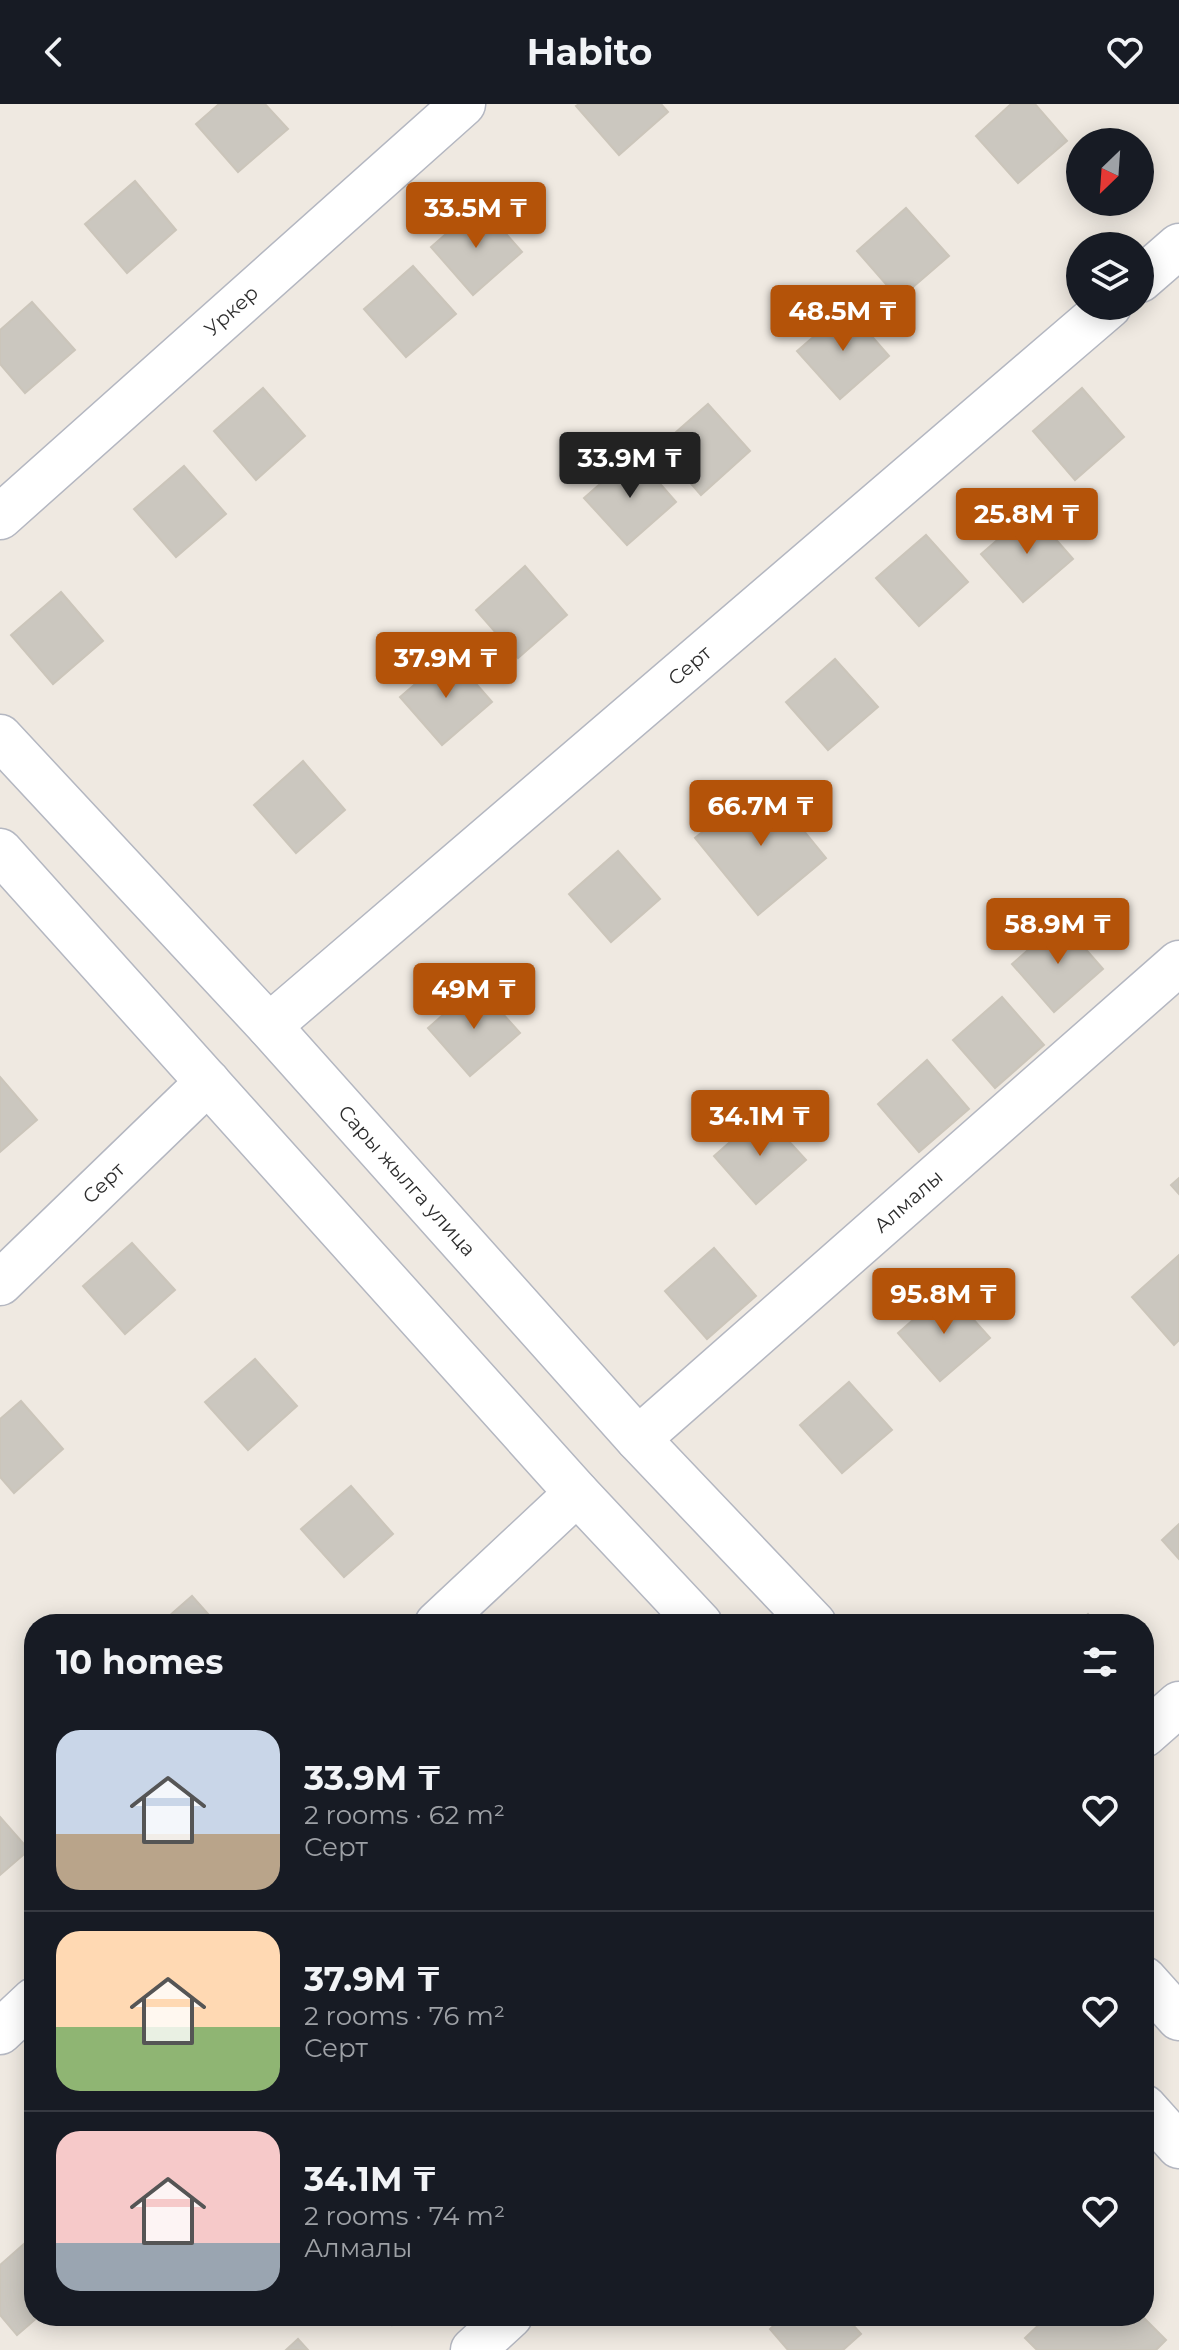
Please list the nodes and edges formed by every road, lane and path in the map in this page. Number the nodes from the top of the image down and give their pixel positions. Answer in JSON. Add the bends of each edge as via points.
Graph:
{"nodes":[{"id":1,"x":463,"y":104,"type":"edge"},
{"id":2,"x":1179,"y":246,"type":"edge"},
{"id":3,"x":1154,"y":268,"type":"edge"},
{"id":4,"x":1093,"y":320,"type":"edge"},
{"id":5,"x":0,"y":517,"type":"edge"},
{"id":6,"x":0,"y":737,"type":"edge"},
{"id":7,"x":0,"y":851,"type":"edge"},
{"id":8,"x":1179,"y":963,"type":"edge"},
{"id":9,"x":269,"y":1026,"type":"junction"},
{"id":10,"x":208,"y":1082,"type":"junction"},
{"id":11,"x":0,"y":1283,"type":"edge"},
{"id":12,"x":638,"y":1439,"type":"junction"},
{"id":13,"x":577,"y":1493,"type":"junction"},
{"id":14,"x":448,"y":1614,"type":"edge"},
{"id":15,"x":691,"y":1614,"type":"edge"},
{"id":16,"x":804,"y":1614,"type":"edge"},
{"id":17,"x":1179,"y":1704,"type":"edge"},
{"id":18,"x":1154,"y":1726,"type":"edge"},
{"id":19,"x":1154,"y":1990,"type":"edge"},
{"id":20,"x":24,"y":2009,"type":"edge"},
{"id":21,"x":1179,"y":2018,"type":"edge"},
{"id":22,"x":0,"y":2032,"type":"edge"},
{"id":23,"x":1154,"y":2118,"type":"edge"},
{"id":24,"x":1179,"y":2146,"type":"edge"},
{"id":25,"x":499,"y":2326,"type":"edge"},
{"id":26,"x":473,"y":2350,"type":"edge"}],
"edges":[{"from":1,"to":5,"type":"street","name":"Уркер"},
{"from":2,"to":3,"type":"street"},
{"from":4,"to":9,"type":"street","name":"Серт"},
{"from":6,"to":9,"type":"street","name":"Сары жылга улица"},
{"from":7,"to":10,"type":"street"},
{"from":8,"to":12,"type":"street","name":"Алмалы"},
{"from":9,"to":12,"type":"street","name":"Сары жылга улица"},
{"from":10,"to":11,"type":"street","name":"Серт"},
{"from":10,"to":13,"type":"street"},
{"from":12,"to":16,"type":"street","name":"Сары жылга улица"},
{"from":13,"to":14,"type":"street"},
{"from":13,"to":15,"type":"street"},
{"from":17,"to":18,"type":"street"},
{"from":19,"to":21,"type":"street"},
{"from":20,"to":22,"type":"street"},
{"from":23,"to":24,"type":"street"},
{"from":25,"to":26,"type":"street"}]}
